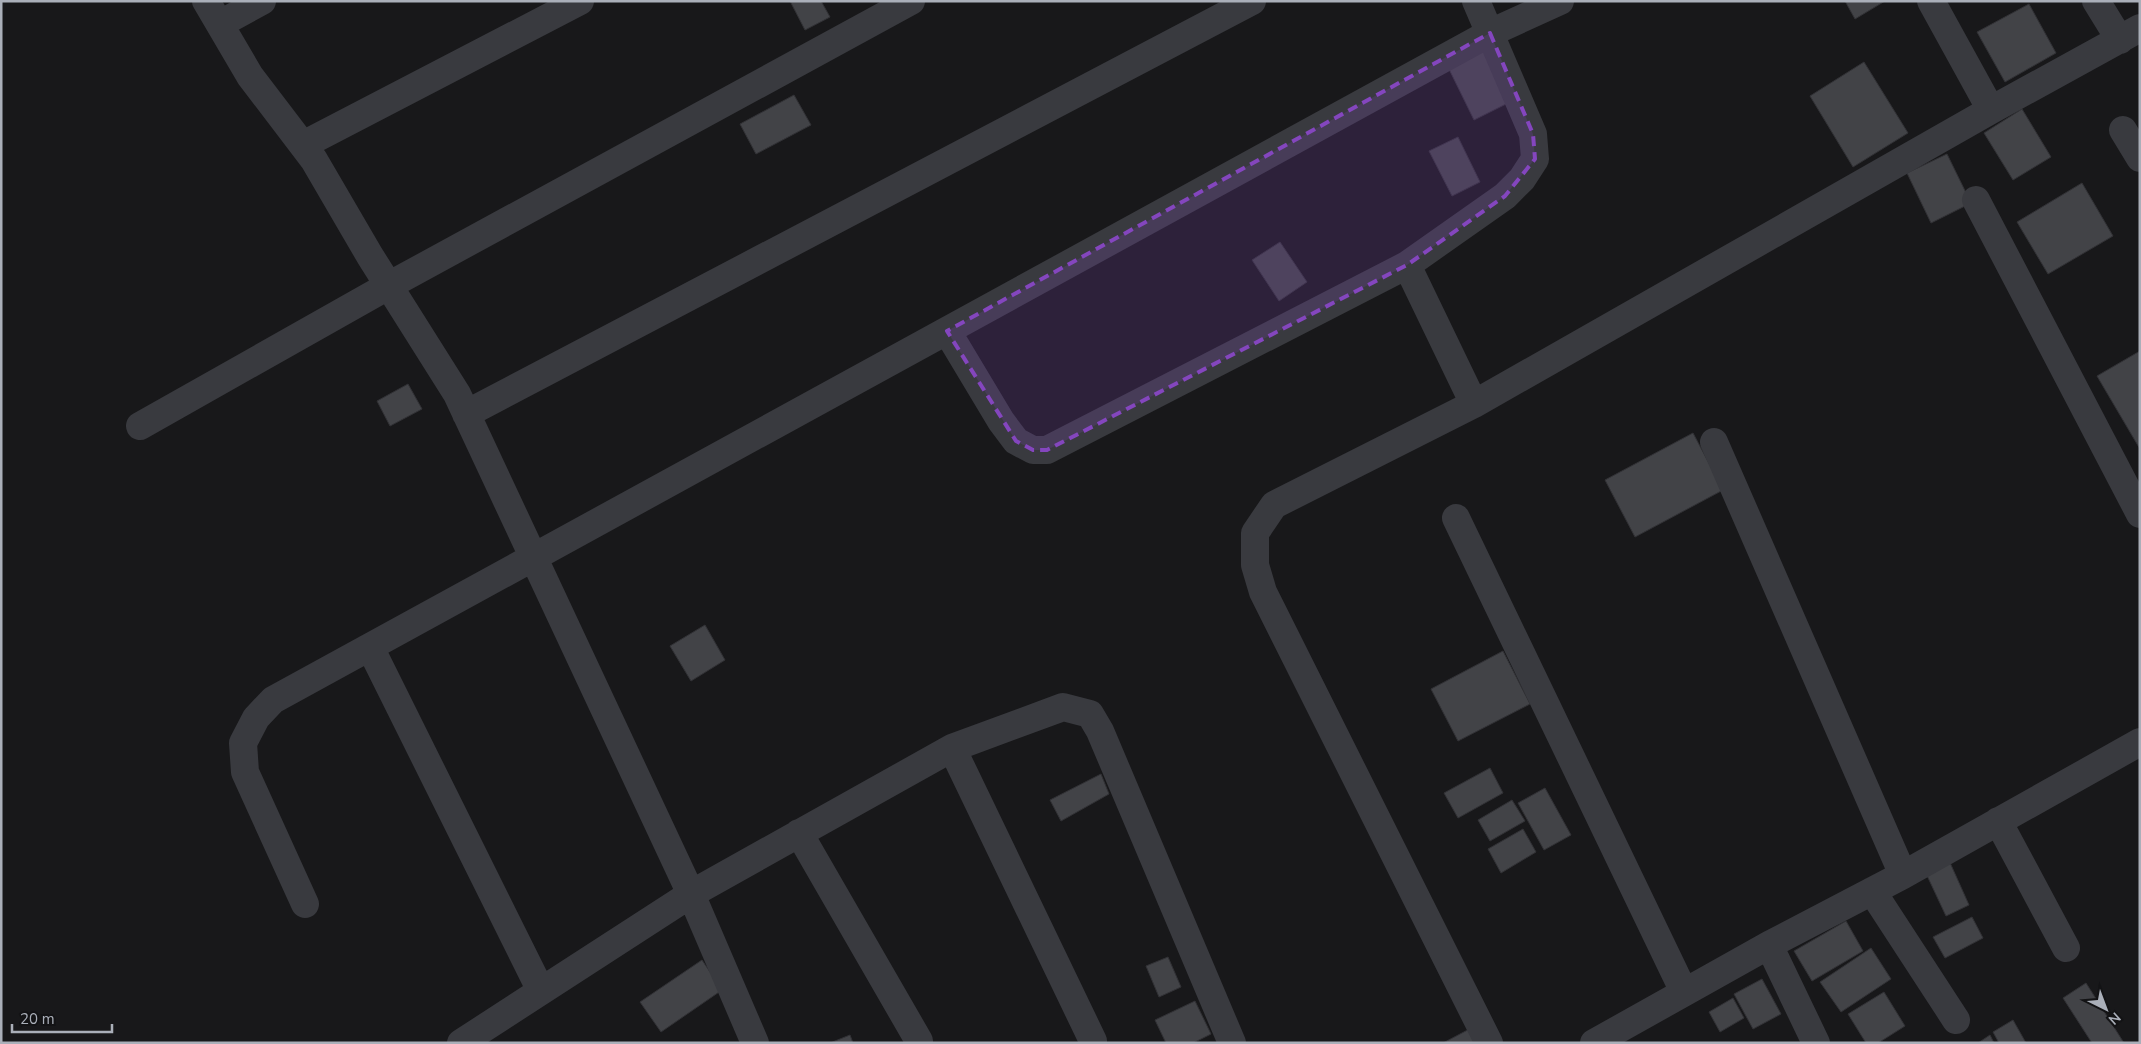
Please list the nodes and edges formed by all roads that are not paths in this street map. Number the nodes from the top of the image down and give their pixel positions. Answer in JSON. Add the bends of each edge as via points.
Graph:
{"nodes":[{"id":1,"x":262,"y":1,"type":"edge"},
{"id":2,"x":580,"y":1,"type":"edge"},
{"id":3,"x":911,"y":1,"type":"edge"},
{"id":4,"x":1252,"y":1,"type":"edge"},
{"id":5,"x":1476,"y":1,"type":"edge"},
{"id":6,"x":1560,"y":1,"type":"edge"},
{"id":7,"x":1931,"y":1,"type":"edge"},
{"id":8,"x":2096,"y":1,"type":"edge"},
{"id":9,"x":213,"y":13,"type":"edge"},
{"id":10,"x":1490,"y":33,"type":"junction"},
{"id":11,"x":2130,"y":34,"type":"edge"},
{"id":12,"x":1990,"y":110,"type":"junction"},
{"id":13,"x":2123,"y":130,"type":"dead end"},
{"id":14,"x":303,"y":146,"type":"junction"},
{"id":15,"x":2140,"y":158,"type":"edge"},
{"id":16,"x":1976,"y":200,"type":"dead end"},
{"id":17,"x":1407,"y":265,"type":"junction"},
{"id":18,"x":388,"y":286,"type":"junction"},
{"id":19,"x":947,"y":331,"type":"junction"},
{"id":20,"x":1474,"y":404,"type":"junction"},
{"id":21,"x":466,"y":414,"type":"junction"},
{"id":22,"x":140,"y":426,"type":"dead end"},
{"id":23,"x":1714,"y":442,"type":"dead end"},
{"id":24,"x":2140,"y":514,"type":"edge"},
{"id":25,"x":1456,"y":518,"type":"dead end"},
{"id":26,"x":534,"y":558,"type":"junction"},
{"id":27,"x":370,"y":647,"type":"junction"},
{"id":28,"x":2140,"y":742,"type":"edge"},
{"id":29,"x":952,"y":748,"type":"junction"},
{"id":30,"x":1998,"y":822,"type":"junction"},
{"id":31,"x":799,"y":833,"type":"junction"},
{"id":32,"x":1903,"y":875,"type":"junction"},
{"id":33,"x":1872,"y":891,"type":"junction"},
{"id":34,"x":691,"y":894,"type":"junction"},
{"id":35,"x":305,"y":904,"type":"dead end"},
{"id":36,"x":1769,"y":945,"type":"junction"},
{"id":37,"x":2066,"y":948,"type":"dead end"},
{"id":38,"x":541,"y":991,"type":"junction"},
{"id":39,"x":1684,"y":992,"type":"junction"},
{"id":40,"x":1956,"y":1020,"type":"dead end"},
{"id":41,"x":919,"y":1041,"type":"dead end"},
{"id":42,"x":1093,"y":1041,"type":"dead end"},
{"id":43,"x":460,"y":1043,"type":"edge"},
{"id":44,"x":755,"y":1043,"type":"edge"},
{"id":45,"x":1232,"y":1043,"type":"edge"},
{"id":46,"x":1489,"y":1043,"type":"edge"},
{"id":47,"x":1594,"y":1043,"type":"edge"},
{"id":48,"x":1816,"y":1043,"type":"edge"}],
"edges":[{"from":1,"to":9,"type":"street"},
{"from":2,"to":14,"type":"street"},
{"from":3,"to":18,"type":"street"},
{"from":4,"to":21,"type":"street"},
{"from":5,"to":10,"type":"street"},
{"from":6,"to":10,"type":"street"},
{"from":7,"to":12,"type":"street"},
{"from":8,"to":11,"type":"street"},
{"from":9,"to":14,"type":"street","via":[[250,76]]},
{"from":10,"to":17,"type":"street","via":[[1533,134],[1535,159],[1522,180],[1505,196]]},
{"from":10,"to":19,"type":"street"},
{"from":11,"to":12,"type":"street"},
{"from":12,"to":20,"type":"street"},
{"from":13,"to":15,"type":"street"},
{"from":14,"to":18,"type":"street"},
{"from":16,"to":24,"type":"street"},
{"from":17,"to":19,"type":"street","via":[[1047,450],[1033,450],[1016,441]]},
{"from":17,"to":20,"type":"street"},
{"from":18,"to":21,"type":"street","via":[[457,394]]},
{"from":18,"to":22,"type":"street"},
{"from":19,"to":26,"type":"street"},
{"from":20,"to":46,"type":"street","via":[[1274,505],[1255,533],[1255,565],[1264,592]]},
{"from":21,"to":26,"type":"street"},
{"from":23,"to":32,"type":"street"},
{"from":25,"to":39,"type":"street"},
{"from":26,"to":27,"type":"street"},
{"from":26,"to":34,"type":"street"},
{"from":27,"to":35,"type":"street","via":[[273,700],[256,718],[243,743],[245,772]]},
{"from":27,"to":38,"type":"street"},
{"from":28,"to":30,"type":"street"},
{"from":29,"to":31,"type":"street"},
{"from":29,"to":42,"type":"street"},
{"from":29,"to":45,"type":"street","via":[[1063,706],[1090,714]]},
{"from":30,"to":32,"type":"street"},
{"from":30,"to":37,"type":"street"},
{"from":31,"to":34,"type":"street"},
{"from":31,"to":41,"type":"street"},
{"from":32,"to":33,"type":"street"},
{"from":33,"to":36,"type":"street"},
{"from":33,"to":40,"type":"street"},
{"from":34,"to":38,"type":"street"},
{"from":34,"to":44,"type":"street"},
{"from":36,"to":39,"type":"street"},
{"from":36,"to":48,"type":"street"},
{"from":38,"to":43,"type":"street"},
{"from":39,"to":47,"type":"street"}]}
